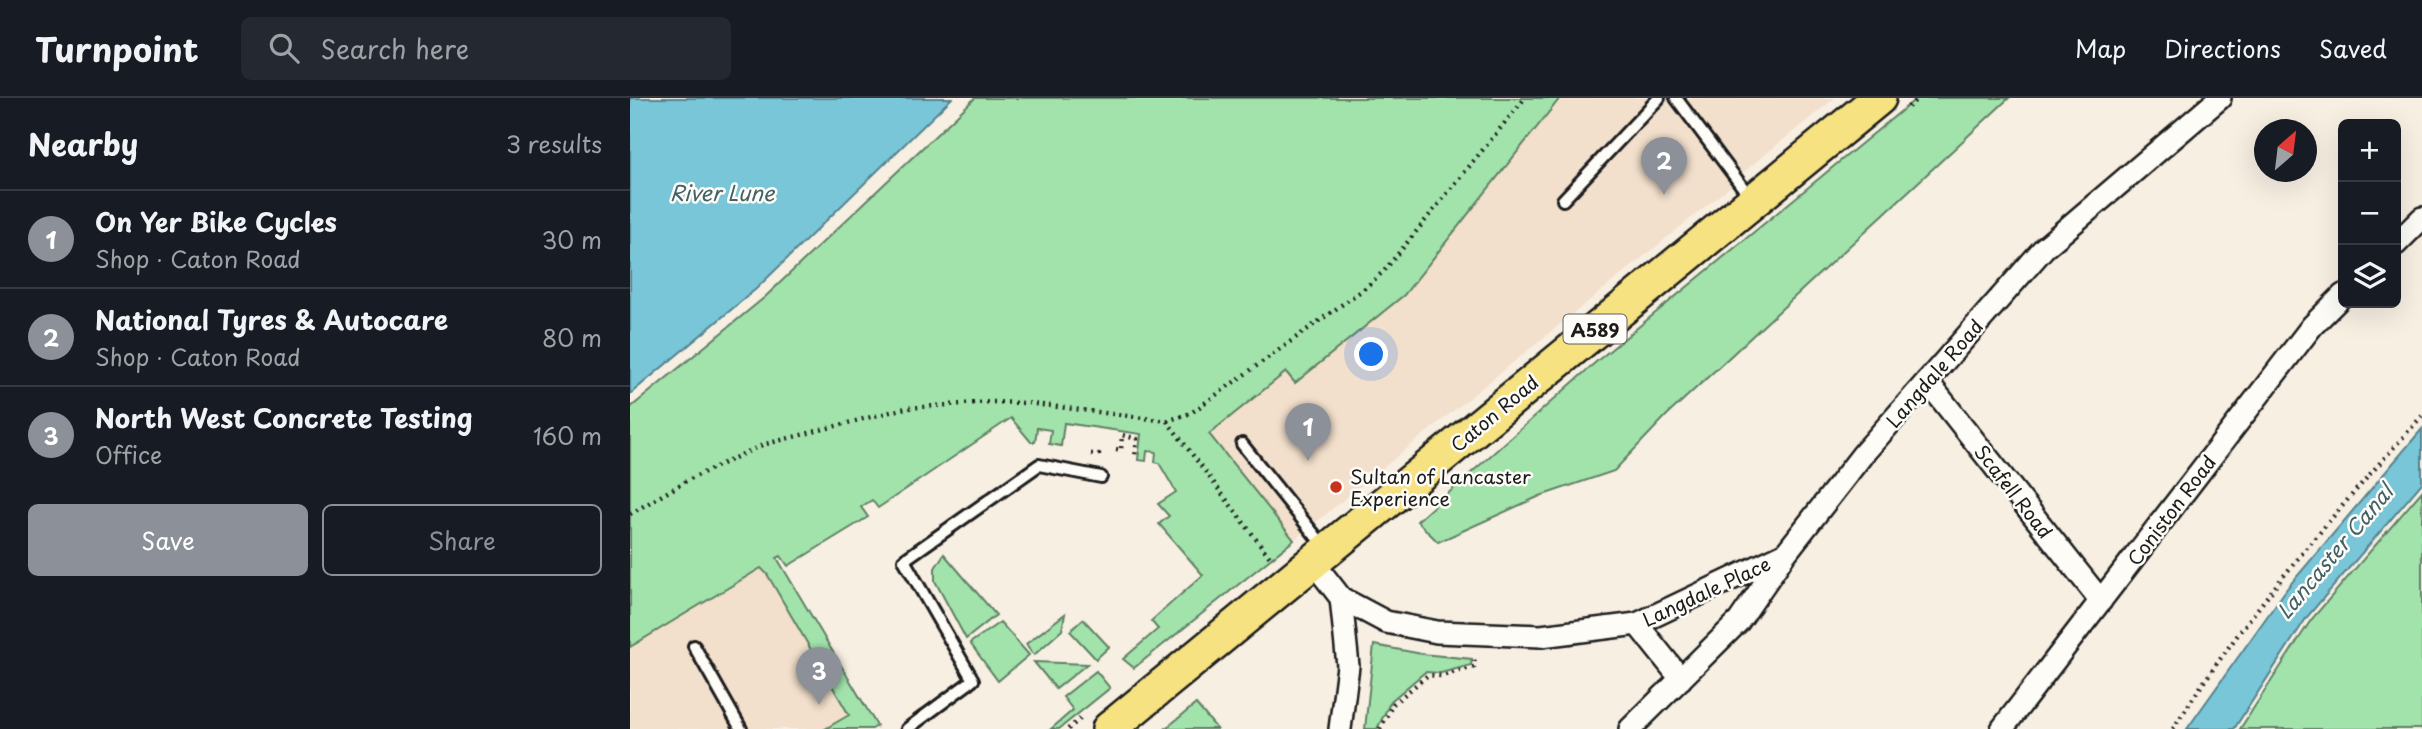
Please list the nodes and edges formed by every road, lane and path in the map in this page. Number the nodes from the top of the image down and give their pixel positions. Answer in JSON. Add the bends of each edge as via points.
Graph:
{"nodes":[{"id":1,"x":1525,"y":98,"type":"edge"},
{"id":2,"x":1659,"y":98,"type":"edge"},
{"id":3,"x":1879,"y":98,"type":"edge"},
{"id":4,"x":2220,"y":98,"type":"edge"},
{"id":5,"x":1677,"y":99,"type":"edge"},
{"id":6,"x":1563,"y":200,"type":"dead end"},
{"id":7,"x":1753,"y":202,"type":"junction"},
{"id":8,"x":2422,"y":218,"type":"edge"},
{"id":9,"x":2401,"y":239,"type":"edge"},
{"id":10,"x":2338,"y":300,"type":"edge"},
{"id":11,"x":1927,"y":381,"type":"junction"},
{"id":12,"x":2422,"y":416,"type":"edge"},
{"id":13,"x":1167,"y":421,"type":"junction"},
{"id":14,"x":1242,"y":444,"type":"dead end"},
{"id":15,"x":1116,"y":449,"type":"dead end"},
{"id":16,"x":1098,"y":451,"type":"dead end"},
{"id":17,"x":1091,"y":454,"type":"dead end"},
{"id":18,"x":1135,"y":457,"type":"dead end"},
{"id":19,"x":1101,"y":477,"type":"dead end"},
{"id":20,"x":630,"y":514,"type":"edge"},
{"id":21,"x":1785,"y":554,"type":"junction"},
{"id":22,"x":1320,"y":557,"type":"junction"},
{"id":23,"x":1273,"y":562,"type":"dead end"},
{"id":24,"x":1340,"y":598,"type":"junction"},
{"id":25,"x":2101,"y":601,"type":"junction"},
{"id":26,"x":1637,"y":624,"type":"junction"},
{"id":27,"x":694,"y":646,"type":"dead end"},
{"id":28,"x":1475,"y":659,"type":"dead end"},
{"id":29,"x":1681,"y":679,"type":"junction"},
{"id":30,"x":741,"y":729,"type":"edge"},
{"id":31,"x":906,"y":729,"type":"edge"},
{"id":32,"x":1109,"y":729,"type":"edge"},
{"id":33,"x":1340,"y":729,"type":"edge"},
{"id":34,"x":1380,"y":729,"type":"edge"},
{"id":35,"x":1630,"y":729,"type":"edge"},
{"id":36,"x":2003,"y":729,"type":"edge"},
{"id":37,"x":2173,"y":729,"type":"edge"}],
"edges":[{"from":1,"to":13,"type":"path","via":[[1384,271],[1191,413]]},
{"from":2,"to":6,"type":"lane"},
{"from":3,"to":7,"type":"main road","name":"Caton Road","number":"A589"},
{"from":4,"to":11,"type":"street","name":"Langdale Road","via":[[2044,248]]},
{"from":5,"to":7,"type":"lane"},
{"from":7,"to":22,"type":"main road","name":"Caton Road","number":"A589"},
{"from":8,"to":9,"type":"street"},
{"from":10,"to":25,"type":"street","name":"Coniston Road","via":[[2312,326]]},
{"from":11,"to":21,"type":"street","name":"Langdale Road"},
{"from":11,"to":25,"type":"street","name":"Scafell Road"},
{"from":12,"to":37,"type":"path","via":[[2280,581]]},
{"from":13,"to":20,"type":"path","via":[[1027,403],[909,408],[762,445]]},
{"from":13,"to":23,"type":"path"},
{"from":14,"to":22,"type":"lane"},
{"from":15,"to":18,"type":"path","via":[[1121,450],[1122,435],[1137,439]]},
{"from":16,"to":17,"type":"path"},
{"from":19,"to":31,"type":"lane","via":[[1039,465],[904,560],[973,680]]},
{"from":21,"to":26,"type":"street","name":"Langdale Place"},
{"from":21,"to":29,"type":"street","name":"Langdale Road","via":[[1739,621]]},
{"from":22,"to":24,"type":"street","name":"Langdale Place"},
{"from":22,"to":32,"type":"main road","name":"Caton Road","number":"A589"},
{"from":24,"to":26,"type":"street","name":"Langdale Place","via":[[1386,622],[1437,632],[1541,636]]},
{"from":24,"to":33,"type":"street","via":[[1348,666]]},
{"from":25,"to":36,"type":"street","name":"Coniston Road"},
{"from":26,"to":29,"type":"street"},
{"from":27,"to":30,"type":"lane"},
{"from":28,"to":34,"type":"path","via":[[1474,667],[1428,675],[1392,704]]},
{"from":29,"to":35,"type":"street","name":"Langdale Road"}]}
